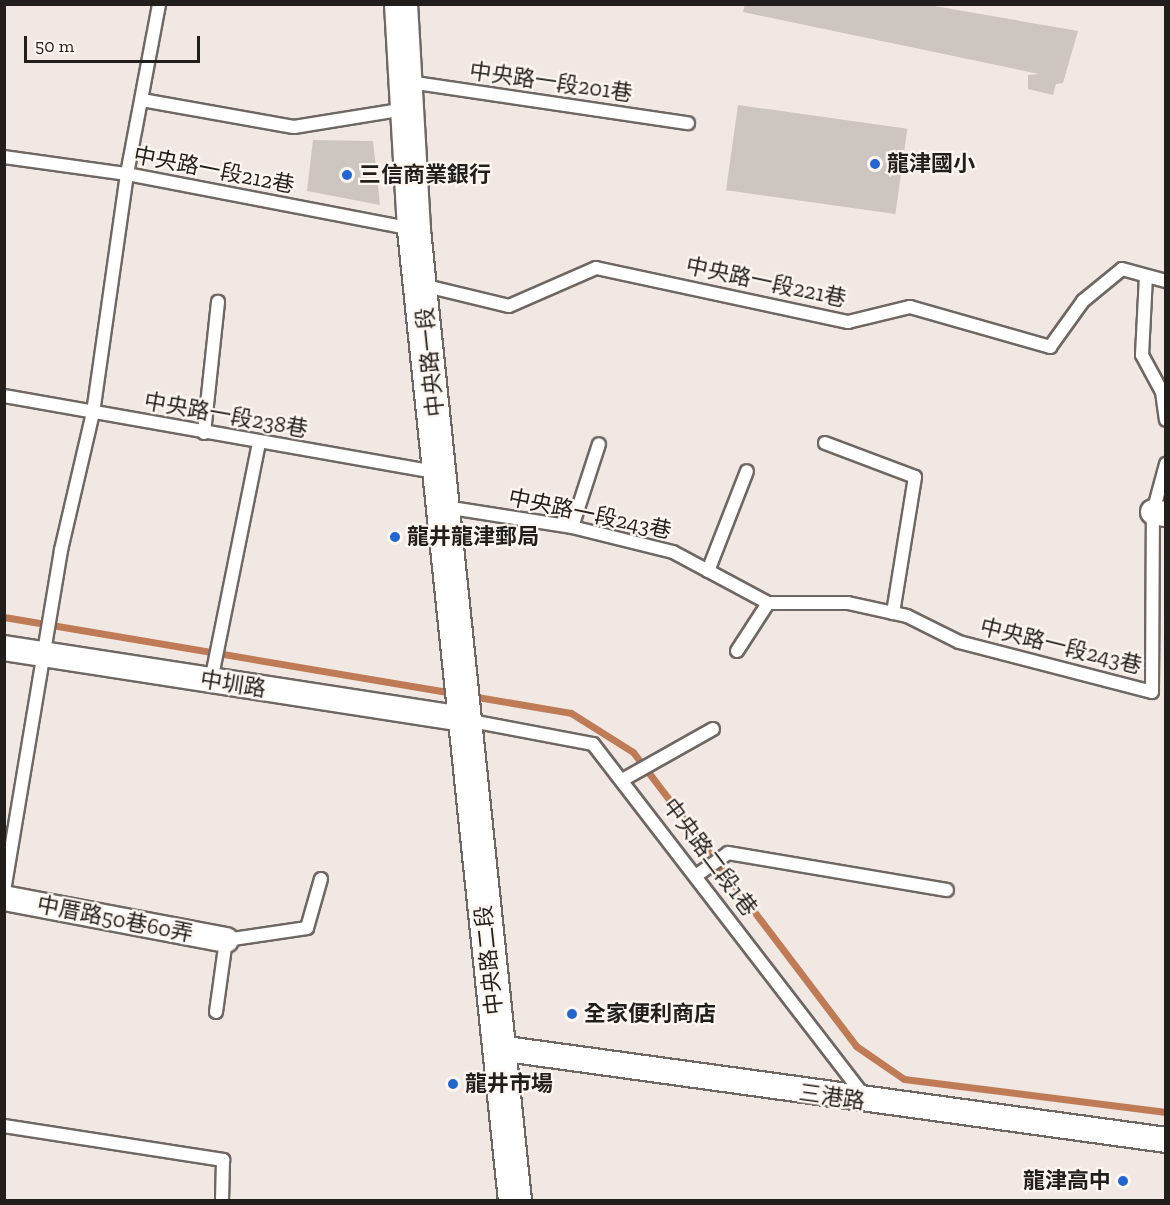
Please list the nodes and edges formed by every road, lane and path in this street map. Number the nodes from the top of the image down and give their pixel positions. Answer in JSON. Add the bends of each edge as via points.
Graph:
{"nodes":[{"id":1,"x":159,"y":4,"type":"edge"},
{"id":2,"x":401,"y":4,"type":"edge"},
{"id":3,"x":407,"y":96,"type":"junction"},
{"id":4,"x":142,"y":100,"type":"junction"},
{"id":5,"x":688,"y":123,"type":"dead end"},
{"id":6,"x":4,"y":157,"type":"edge"},
{"id":7,"x":127,"y":174,"type":"junction"},
{"id":8,"x":414,"y":230,"type":"junction"},
{"id":9,"x":1146,"y":276,"type":"junction"},
{"id":10,"x":1166,"y":281,"type":"edge"},
{"id":11,"x":422,"y":285,"type":"junction"},
{"id":12,"x":218,"y":302,"type":"dead end"},
{"id":13,"x":4,"y":396,"type":"edge"},
{"id":14,"x":93,"y":413,"type":"junction"},
{"id":15,"x":1166,"y":420,"type":"edge"},
{"id":16,"x":204,"y":433,"type":"junction"},
{"id":17,"x":259,"y":442,"type":"junction"},
{"id":18,"x":825,"y":443,"type":"dead end"},
{"id":19,"x":599,"y":444,"type":"dead end"},
{"id":20,"x":1166,"y":464,"type":"edge"},
{"id":21,"x":747,"y":471,"type":"dead end"},
{"id":22,"x":441,"y":473,"type":"junction"},
{"id":23,"x":445,"y":507,"type":"junction"},
{"id":24,"x":1159,"y":513,"type":"edge"},
{"id":25,"x":572,"y":527,"type":"junction"},
{"id":26,"x":708,"y":571,"type":"junction"},
{"id":27,"x":768,"y":603,"type":"junction"},
{"id":28,"x":893,"y":613,"type":"junction"},
{"id":29,"x":4,"y":648,"type":"edge"},
{"id":30,"x":737,"y":651,"type":"dead end"},
{"id":31,"x":42,"y":654,"type":"junction"},
{"id":32,"x":211,"y":681,"type":"junction"},
{"id":33,"x":462,"y":720,"type":"junction"},
{"id":34,"x":713,"y":729,"type":"dead end"},
{"id":35,"x":624,"y":778,"type":"junction"},
{"id":36,"x":697,"y":875,"type":"junction"},
{"id":37,"x":321,"y":879,"type":"dead end"},
{"id":38,"x":947,"y":890,"type":"dead end"},
{"id":39,"x":4,"y":891,"type":"edge"},
{"id":40,"x":4,"y":898,"type":"edge"},
{"id":41,"x":226,"y":940,"type":"junction"},
{"id":42,"x":216,"y":1012,"type":"dead end"},
{"id":43,"x":499,"y":1048,"type":"junction"},
{"id":44,"x":871,"y":1103,"type":"junction"},
{"id":45,"x":4,"y":1126,"type":"edge"},
{"id":46,"x":1166,"y":1140,"type":"edge"},
{"id":47,"x":222,"y":1200,"type":"edge"},
{"id":48,"x":515,"y":1200,"type":"edge"}],
"edges":[{"from":1,"to":4,"type":"lane"},
{"from":2,"to":3,"type":"street","name":"中央路一段"},
{"from":3,"to":4,"type":"lane","name":"中央路一段201巷","via":[[294,127]]},
{"from":3,"to":5,"type":"lane","name":"中央路一段201巷"},
{"from":3,"to":8,"type":"street","name":"中央路一段"},
{"from":4,"to":7,"type":"lane"},
{"from":6,"to":7,"type":"lane","name":"中央路一段212巷"},
{"from":7,"to":8,"type":"lane","name":"中央路一段212巷"},
{"from":7,"to":14,"type":"lane"},
{"from":8,"to":11,"type":"street","name":"中央路一段"},
{"from":9,"to":10,"type":"lane"},
{"from":9,"to":11,"type":"lane","name":"中央路一段221巷","via":[[1122,269],[1083,301],[1050,347],[910,307],[848,322],[596,268],[509,306]]},
{"from":9,"to":15,"type":"lane","via":[[1142,355],[1162,392]]},
{"from":11,"to":22,"type":"street","name":"中央路一段"},
{"from":12,"to":16,"type":"lane"},
{"from":13,"to":14,"type":"lane","name":"中央路一段238巷"},
{"from":14,"to":16,"type":"lane","name":"中央路一段238巷"},
{"from":14,"to":31,"type":"lane"},
{"from":16,"to":17,"type":"lane","name":"中央路一段238巷"},
{"from":17,"to":22,"type":"lane","name":"中央路一段238巷"},
{"from":17,"to":32,"type":"lane"},
{"from":18,"to":28,"type":"lane","via":[[915,477]]},
{"from":19,"to":25,"type":"lane"},
{"from":20,"to":24,"type":"lane"},
{"from":21,"to":26,"type":"lane"},
{"from":22,"to":23,"type":"street","name":"中央路一段"},
{"from":23,"to":25,"type":"lane","name":"中央路一段243巷"},
{"from":23,"to":33,"type":"street","name":"中央路一段"},
{"from":24,"to":28,"type":"lane","name":"中央路一段243巷","via":[[1152,692],[960,642]]},
{"from":25,"to":26,"type":"lane","name":"中央路一段243巷","via":[[673,552]]},
{"from":26,"to":27,"type":"lane","name":"中央路一段243巷"},
{"from":27,"to":28,"type":"lane","name":"中央路一段243巷","via":[[848,603]]},
{"from":27,"to":30,"type":"lane"},
{"from":29,"to":31,"type":"street","name":"中圳路"},
{"from":31,"to":32,"type":"street","name":"中圳路"},
{"from":31,"to":39,"type":"lane"},
{"from":32,"to":33,"type":"street","name":"中圳路"},
{"from":33,"to":35,"type":"lane","name":"中央路二段1巷","via":[[593,744]]},
{"from":33,"to":43,"type":"street","name":"中央路二段"},
{"from":34,"to":35,"type":"lane"},
{"from":35,"to":36,"type":"lane","name":"中央路二段1巷"},
{"from":36,"to":38,"type":"lane","via":[[728,853]]},
{"from":36,"to":44,"type":"lane","name":"中央路二段1巷"},
{"from":37,"to":41,"type":"lane","name":"中厝路50巷60弄","via":[[307,928]]},
{"from":40,"to":41,"type":"street","name":"中厝路50巷60弄"},
{"from":41,"to":42,"type":"lane"},
{"from":43,"to":44,"type":"street","name":"三港路"},
{"from":43,"to":48,"type":"street","name":"中央路二段"},
{"from":44,"to":46,"type":"street","name":"三港路"},
{"from":45,"to":47,"type":"lane","via":[[223,1160]]}]}
